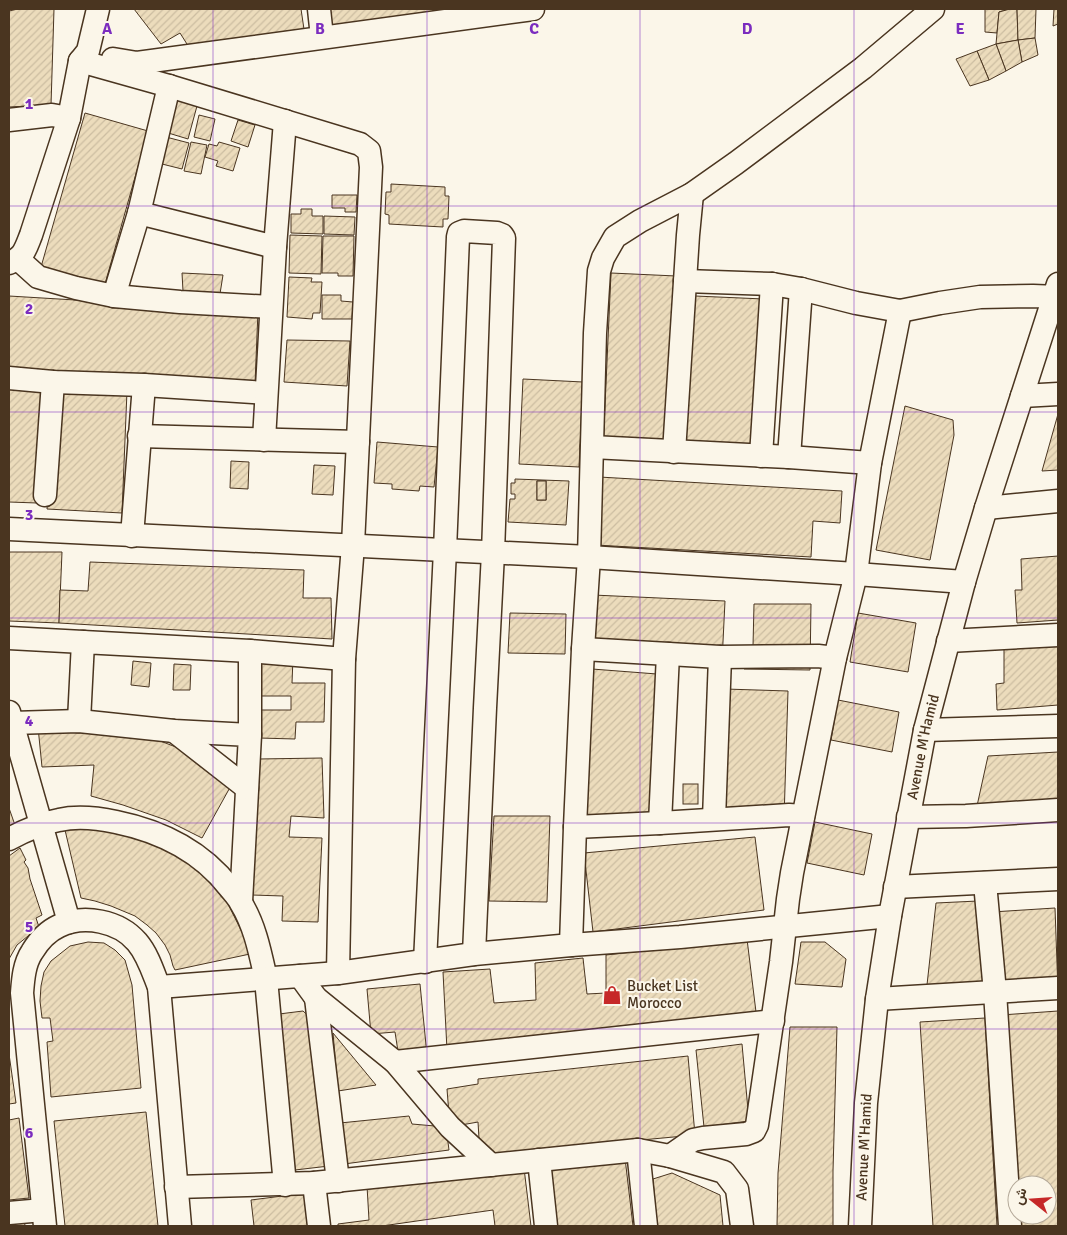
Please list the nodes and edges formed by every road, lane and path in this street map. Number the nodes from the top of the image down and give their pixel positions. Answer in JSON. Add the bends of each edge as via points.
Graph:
{"nodes":[{"id":1,"x":98,"y":9,"type":"edge"},
{"id":2,"x":318,"y":9,"type":"edge"},
{"id":3,"x":533,"y":9,"type":"edge"},
{"id":4,"x":933,"y":9,"type":"edge"},
{"id":5,"x":322,"y":37,"type":"junction"},
{"id":6,"x":84,"y":56,"type":"junction"},
{"id":7,"x":169,"y":86,"type":"junction"},
{"id":8,"x":69,"y":118,"type":"junction"},
{"id":9,"x":9,"y":120,"type":"edge"},
{"id":10,"x":286,"y":121,"type":"junction"},
{"id":11,"x":692,"y":194,"type":"junction"},
{"id":12,"x":139,"y":213,"type":"junction"},
{"id":13,"x":275,"y":247,"type":"junction"},
{"id":14,"x":14,"y":261,"type":"edge"},
{"id":15,"x":685,"y":281,"type":"junction"},
{"id":16,"x":772,"y":284,"type":"junction"},
{"id":17,"x":801,"y":289,"type":"junction"},
{"id":18,"x":1057,"y":293,"type":"edge"},
{"id":19,"x":114,"y":296,"type":"junction"},
{"id":20,"x":272,"y":307,"type":"junction"},
{"id":21,"x":900,"y":311,"type":"junction"},
{"id":22,"x":9,"y":378,"type":"edge"},
{"id":23,"x":53,"y":382,"type":"junction"},
{"id":24,"x":144,"y":385,"type":"junction"},
{"id":25,"x":266,"y":393,"type":"junction"},
{"id":26,"x":1058,"y":394,"type":"edge"},
{"id":27,"x":1022,"y":396,"type":"junction"},
{"id":28,"x":139,"y":436,"type":"junction"},
{"id":29,"x":264,"y":440,"type":"junction"},
{"id":30,"x":358,"y":442,"type":"junction"},
{"id":31,"x":592,"y":447,"type":"junction"},
{"id":32,"x":674,"y":452,"type":"junction"},
{"id":33,"x":761,"y":456,"type":"junction"},
{"id":34,"x":789,"y":457,"type":"junction"},
{"id":35,"x":870,"y":463,"type":"junction"},
{"id":36,"x":45,"y":495,"type":"dead end"},
{"id":37,"x":1058,"y":501,"type":"edge"},
{"id":38,"x":986,"y":508,"type":"junction"},
{"id":39,"x":9,"y":529,"type":"edge"},
{"id":40,"x":132,"y":536,"type":"junction"},
{"id":41,"x":353,"y":545,"type":"junction"},
{"id":42,"x":445,"y":550,"type":"junction"},
{"id":43,"x":493,"y":552,"type":"junction"},
{"id":44,"x":589,"y":557,"type":"junction"},
{"id":45,"x":856,"y":574,"type":"junction"},
{"id":46,"x":964,"y":582,"type":"junction"},
{"id":47,"x":1058,"y":635,"type":"edge"},
{"id":48,"x":9,"y":638,"type":"edge"},
{"id":49,"x":948,"y":641,"type":"junction"},
{"id":50,"x":83,"y":642,"type":"junction"},
{"id":51,"x":583,"y":650,"type":"junction"},
{"id":52,"x":250,"y":651,"type":"junction"},
{"id":53,"x":668,"y":654,"type":"junction"},
{"id":54,"x":720,"y":657,"type":"junction"},
{"id":55,"x":835,"y":658,"type":"junction"},
{"id":56,"x":344,"y":659,"type":"junction"},
{"id":57,"x":10,"y":718,"type":"edge"},
{"id":58,"x":80,"y":721,"type":"junction"},
{"id":59,"x":1058,"y":726,"type":"edge"},
{"id":60,"x":925,"y":730,"type":"junction"},
{"id":61,"x":174,"y":731,"type":"junction"},
{"id":62,"x":250,"y":735,"type":"junction"},
{"id":63,"x":247,"y":788,"type":"junction"},
{"id":64,"x":1058,"y":810,"type":"edge"},
{"id":65,"x":803,"y":816,"type":"junction"},
{"id":66,"x":908,"y":817,"type":"junction"},
{"id":67,"x":714,"y":819,"type":"junction"},
{"id":68,"x":660,"y":823,"type":"junction"},
{"id":69,"x":41,"y":826,"type":"junction"},
{"id":70,"x":575,"y":827,"type":"junction"},
{"id":71,"x":9,"y":839,"type":"edge"},
{"id":72,"x":1058,"y":879,"type":"edge"},
{"id":73,"x":985,"y":883,"type":"junction"},
{"id":74,"x":895,"y":887,"type":"junction"},
{"id":75,"x":240,"y":902,"type":"junction"},
{"id":76,"x":890,"y":916,"type":"junction"},
{"id":77,"x":68,"y":922,"type":"junction"},
{"id":78,"x":785,"y":926,"type":"junction"},
{"id":79,"x":571,"y":945,"type":"junction"},
{"id":80,"x":474,"y":954,"type":"junction"},
{"id":81,"x":425,"y":962,"type":"junction"},
{"id":82,"x":338,"y":973,"type":"junction"},
{"id":83,"x":300,"y":976,"type":"junction"},
{"id":84,"x":266,"y":979,"type":"junction"},
{"id":85,"x":158,"y":988,"type":"junction"},
{"id":86,"x":1058,"y":988,"type":"edge"},
{"id":87,"x":995,"y":992,"type":"junction"},
{"id":88,"x":15,"y":994,"type":"edge"},
{"id":89,"x":316,"y":998,"type":"junction"},
{"id":90,"x":877,"y":1000,"type":"junction"},
{"id":91,"x":773,"y":1021,"type":"junction"},
{"id":92,"x":395,"y":1062,"type":"junction"},
{"id":93,"x":638,"y":1150,"type":"junction"},
{"id":94,"x":670,"y":1156,"type":"junction"},
{"id":95,"x":539,"y":1160,"type":"junction"},
{"id":96,"x":491,"y":1165,"type":"junction"},
{"id":97,"x":338,"y":1181,"type":"junction"},
{"id":98,"x":314,"y":1183,"type":"junction"},
{"id":99,"x":285,"y":1185,"type":"junction"},
{"id":100,"x":176,"y":1187,"type":"junction"},
{"id":101,"x":9,"y":1214,"type":"edge"},
{"id":102,"x":44,"y":1218,"type":"edge"},
{"id":103,"x":180,"y":1226,"type":"edge"},
{"id":104,"x":319,"y":1226,"type":"edge"},
{"id":105,"x":546,"y":1226,"type":"edge"},
{"id":106,"x":646,"y":1226,"type":"edge"},
{"id":107,"x":742,"y":1226,"type":"edge"},
{"id":108,"x":860,"y":1226,"type":"edge"},
{"id":109,"x":1010,"y":1226,"type":"edge"}],
"edges":[{"from":1,"to":6,"type":"street"},
{"from":2,"to":5,"type":"street"},
{"from":3,"to":5,"type":"street"},
{"from":4,"to":11,"type":"street","via":[[863,68]]},
{"from":5,"to":6,"type":"street","via":[[137,63]]},
{"from":6,"to":7,"type":"street"},
{"from":6,"to":8,"type":"street"},
{"from":7,"to":10,"type":"street"},
{"from":7,"to":12,"type":"street"},
{"from":8,"to":9,"type":"street","via":[[52,114]]},
{"from":8,"to":14,"type":"street","via":[[31,235],[24,253]]},
{"from":10,"to":13,"type":"street"},
{"from":10,"to":30,"type":"street","via":[[360,144],[369,151],[371,167]]},
{"from":11,"to":15,"type":"street"},
{"from":11,"to":31,"type":"street","via":[[615,238],[602,258],[595,333]]},
{"from":12,"to":13,"type":"street"},
{"from":12,"to":19,"type":"street"},
{"from":13,"to":20,"type":"street"},
{"from":14,"to":19,"type":"street","via":[[38,278]]},
{"from":15,"to":16,"type":"street"},
{"from":15,"to":32,"type":"street"},
{"from":16,"to":17,"type":"street"},
{"from":16,"to":33,"type":"street"},
{"from":17,"to":21,"type":"street"},
{"from":17,"to":34,"type":"street"},
{"from":18,"to":21,"type":"street","via":[[980,297]]},
{"from":18,"to":27,"type":"street","name":"Avenue M'Hamid"},
{"from":19,"to":20,"type":"street"},
{"from":20,"to":25,"type":"street"},
{"from":21,"to":35,"type":"street"},
{"from":22,"to":23,"type":"street"},
{"from":23,"to":24,"type":"street"},
{"from":23,"to":36,"type":"street"},
{"from":24,"to":25,"type":"street"},
{"from":24,"to":28,"type":"street"},
{"from":25,"to":29,"type":"street"},
{"from":26,"to":27,"type":"street"},
{"from":27,"to":38,"type":"street","name":"Avenue M'Hamid"},
{"from":28,"to":29,"type":"street"},
{"from":28,"to":40,"type":"street"},
{"from":29,"to":30,"type":"street"},
{"from":30,"to":41,"type":"street"},
{"from":31,"to":32,"type":"street"},
{"from":31,"to":44,"type":"street"},
{"from":32,"to":33,"type":"street"},
{"from":33,"to":34,"type":"street"},
{"from":34,"to":35,"type":"street"},
{"from":35,"to":45,"type":"street"},
{"from":37,"to":38,"type":"street"},
{"from":38,"to":46,"type":"street","name":"Avenue M'Hamid"},
{"from":39,"to":40,"type":"street"},
{"from":40,"to":41,"type":"street"},
{"from":41,"to":42,"type":"street"},
{"from":41,"to":56,"type":"street"},
{"from":42,"to":43,"type":"street"},
{"from":42,"to":43,"type":"street","via":[[458,237],[464,231],[497,233],[504,238]]},
{"from":42,"to":81,"type":"street"},
{"from":43,"to":44,"type":"street"},
{"from":43,"to":80,"type":"street"},
{"from":44,"to":45,"type":"street"},
{"from":44,"to":51,"type":"street"},
{"from":45,"to":46,"type":"street"},
{"from":45,"to":55,"type":"street"},
{"from":46,"to":49,"type":"street","name":"Avenue M'Hamid"},
{"from":47,"to":49,"type":"street"},
{"from":48,"to":50,"type":"street"},
{"from":49,"to":60,"type":"street","name":"Avenue M'Hamid"},
{"from":50,"to":52,"type":"street"},
{"from":50,"to":58,"type":"street"},
{"from":51,"to":53,"type":"street"},
{"from":51,"to":70,"type":"street"},
{"from":52,"to":56,"type":"street"},
{"from":52,"to":62,"type":"street"},
{"from":53,"to":54,"type":"street"},
{"from":53,"to":68,"type":"street"},
{"from":54,"to":55,"type":"street"},
{"from":54,"to":67,"type":"street"},
{"from":55,"to":65,"type":"street"},
{"from":56,"to":82,"type":"street"},
{"from":57,"to":58,"type":"street"},
{"from":57,"to":69,"type":"street"},
{"from":58,"to":61,"type":"street"},
{"from":59,"to":60,"type":"street"},
{"from":60,"to":66,"type":"street","name":"Avenue M'Hamid"},
{"from":61,"to":62,"type":"street"},
{"from":61,"to":63,"type":"street"},
{"from":62,"to":63,"type":"street"},
{"from":63,"to":75,"type":"street"},
{"from":64,"to":66,"type":"street"},
{"from":65,"to":67,"type":"street"},
{"from":65,"to":78,"type":"street"},
{"from":66,"to":74,"type":"street","name":"Avenue M'Hamid"},
{"from":67,"to":68,"type":"street"},
{"from":68,"to":70,"type":"street"},
{"from":69,"to":71,"type":"street"},
{"from":69,"to":75,"type":"street","via":[[82,818],[144,829],[193,852],[222,878]]},
{"from":69,"to":77,"type":"street"},
{"from":70,"to":79,"type":"street"},
{"from":72,"to":73,"type":"street"},
{"from":73,"to":74,"type":"street"},
{"from":73,"to":87,"type":"street"},
{"from":74,"to":76,"type":"street","name":"Avenue M'Hamid"},
{"from":75,"to":84,"type":"street","via":[[252,925]]},
{"from":76,"to":78,"type":"street"},
{"from":76,"to":90,"type":"street","name":"Avenue M'Hamid"},
{"from":77,"to":85,"type":"street","via":[[107,923],[129,935],[145,953]]},
{"from":77,"to":88,"type":"street","via":[[51,931],[31,953]]},
{"from":78,"to":79,"type":"street"},
{"from":78,"to":91,"type":"street"},
{"from":79,"to":80,"type":"street"},
{"from":80,"to":81,"type":"street"},
{"from":81,"to":82,"type":"street"},
{"from":82,"to":83,"type":"street"},
{"from":83,"to":84,"type":"street"},
{"from":83,"to":89,"type":"street"},
{"from":84,"to":85,"type":"street"},
{"from":84,"to":99,"type":"street"},
{"from":85,"to":100,"type":"street"},
{"from":86,"to":87,"type":"street"},
{"from":87,"to":90,"type":"street"},
{"from":87,"to":109,"type":"street"},
{"from":88,"to":102,"type":"street"},
{"from":89,"to":92,"type":"street"},
{"from":89,"to":97,"type":"street"},
{"from":90,"to":108,"type":"street","name":"Avenue M'Hamid","via":[[866,1103]]},
{"from":91,"to":92,"type":"street"},
{"from":91,"to":94,"type":"street","via":[[758,1125],[754,1131],[693,1140]]},
{"from":92,"to":96,"type":"street","via":[[450,1127]]},
{"from":93,"to":94,"type":"street"},
{"from":93,"to":95,"type":"street"},
{"from":93,"to":106,"type":"street"},
{"from":94,"to":107,"type":"street","via":[[724,1172],[737,1189]]},
{"from":95,"to":96,"type":"street"},
{"from":95,"to":105,"type":"street"},
{"from":96,"to":97,"type":"street"},
{"from":97,"to":98,"type":"street"},
{"from":98,"to":99,"type":"street"},
{"from":98,"to":104,"type":"street"},
{"from":99,"to":100,"type":"street"},
{"from":100,"to":103,"type":"street"},
{"from":101,"to":102,"type":"street"}]}
